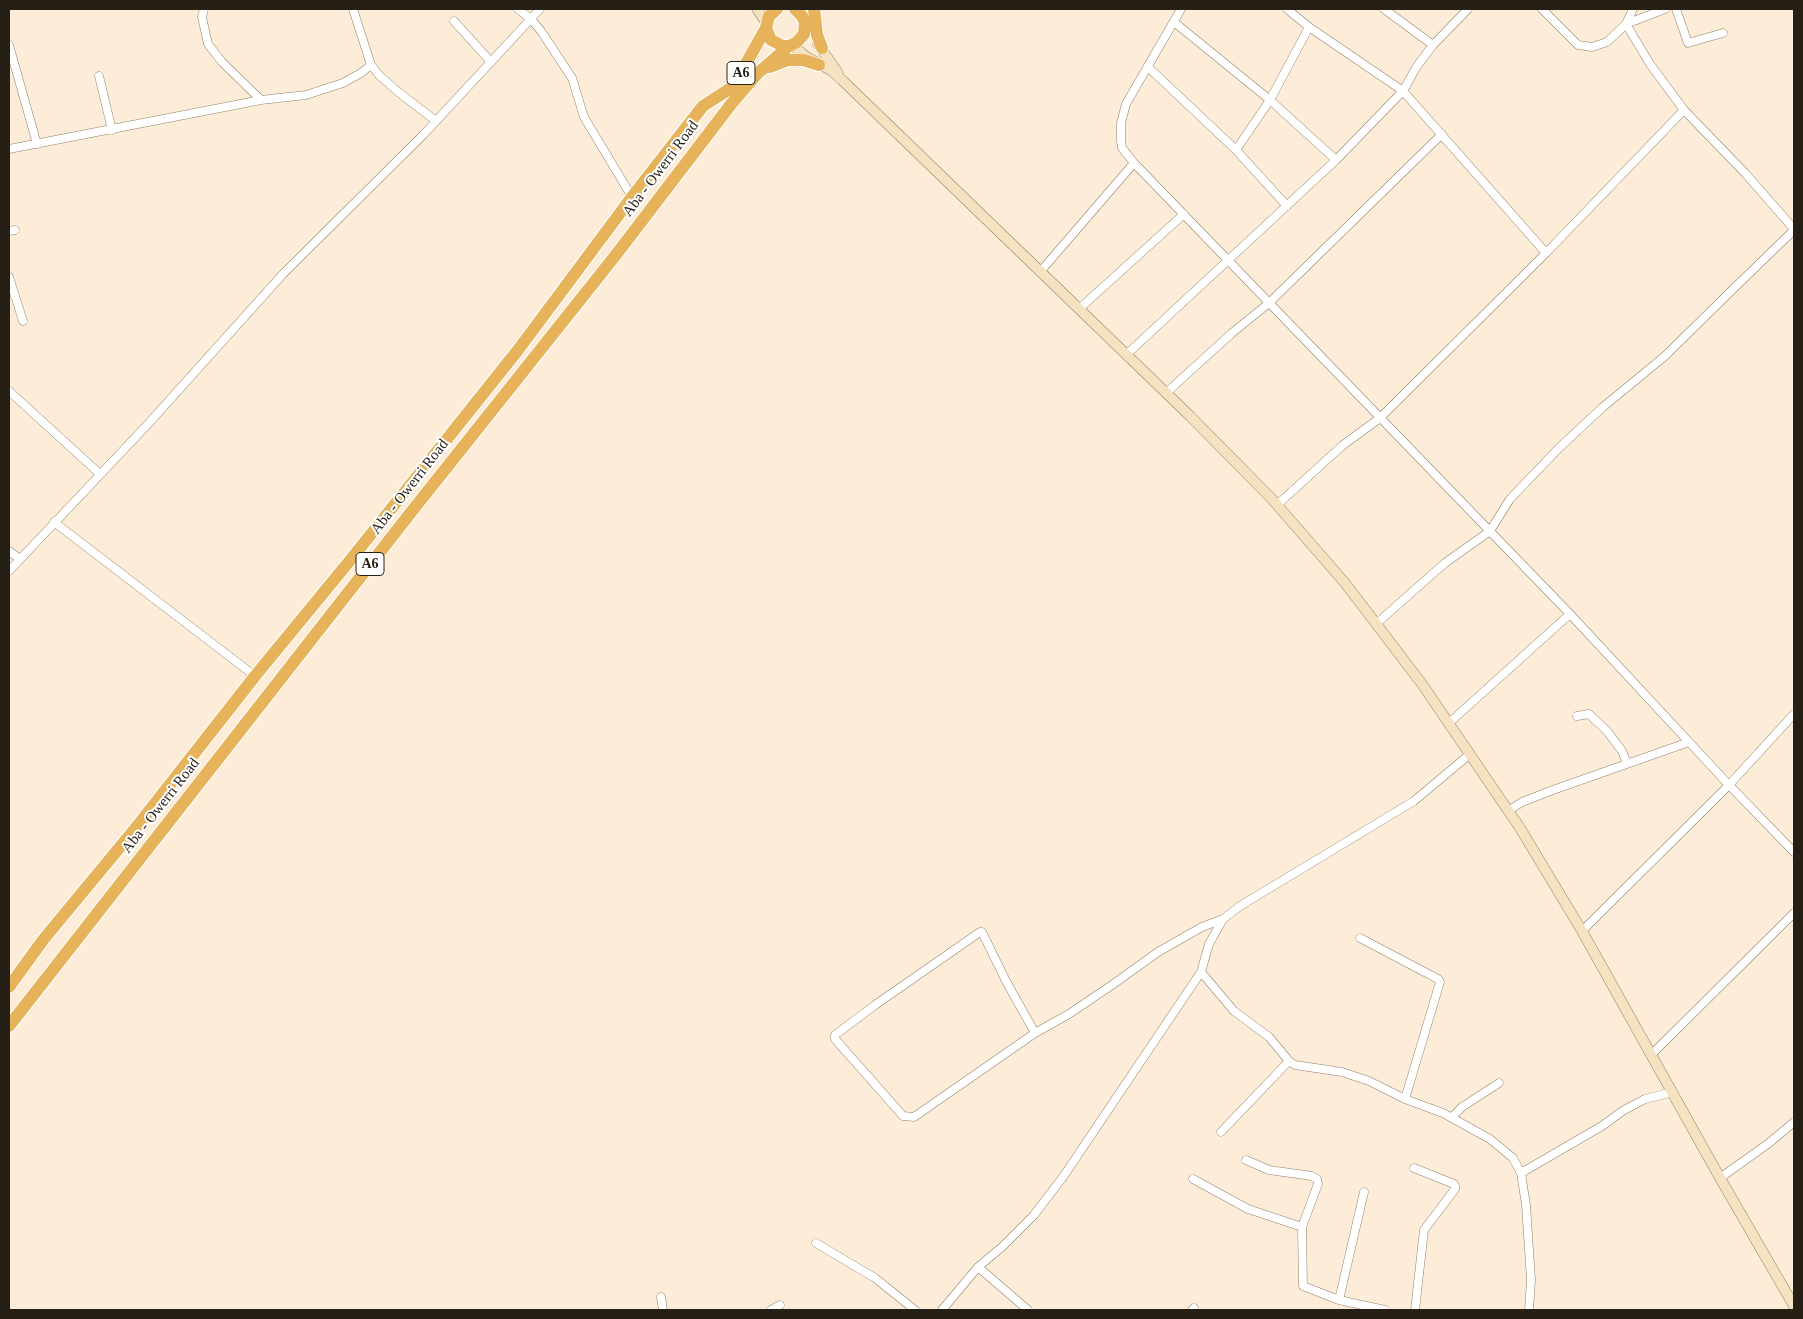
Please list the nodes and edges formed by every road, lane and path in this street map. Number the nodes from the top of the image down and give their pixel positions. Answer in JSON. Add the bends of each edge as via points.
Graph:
{"nodes":[{"id":1,"x":204,"y":9,"type":"edge"},
{"id":2,"x":353,"y":9,"type":"edge"},
{"id":3,"x":518,"y":9,"type":"edge"},
{"id":4,"x":540,"y":9,"type":"edge"},
{"id":5,"x":757,"y":9,"type":"edge"},
{"id":6,"x":777,"y":9,"type":"edge"},
{"id":7,"x":794,"y":9,"type":"edge"},
{"id":8,"x":814,"y":9,"type":"edge"},
{"id":9,"x":1181,"y":9,"type":"edge"},
{"id":10,"x":1287,"y":9,"type":"edge"},
{"id":11,"x":1384,"y":9,"type":"edge"},
{"id":12,"x":1468,"y":9,"type":"edge"},
{"id":13,"x":1542,"y":9,"type":"edge"},
{"id":14,"x":1633,"y":9,"type":"edge"},
{"id":15,"x":1665,"y":9,"type":"edge"},
{"id":16,"x":1676,"y":9,"type":"edge"},
{"id":17,"x":531,"y":19,"type":"junction"},
{"id":18,"x":454,"y":21,"type":"dead end"},
{"id":19,"x":1174,"y":22,"type":"junction"},
{"id":20,"x":1626,"y":24,"type":"junction"},
{"id":21,"x":766,"y":25,"type":"junction"},
{"id":22,"x":805,"y":25,"type":"junction"},
{"id":23,"x":1309,"y":27,"type":"junction"},
{"id":24,"x":1723,"y":33,"type":"dead end"},
{"id":25,"x":791,"y":45,"type":"junction"},
{"id":26,"x":1432,"y":45,"type":"junction"},
{"id":27,"x":9,"y":46,"type":"edge"},
{"id":28,"x":822,"y":48,"type":"junction"},
{"id":29,"x":491,"y":62,"type":"junction"},
{"id":30,"x":371,"y":65,"type":"junction"},
{"id":31,"x":819,"y":65,"type":"junction"},
{"id":32,"x":1148,"y":67,"type":"junction"},
{"id":33,"x":757,"y":74,"type":"junction"},
{"id":34,"x":99,"y":76,"type":"dead end"},
{"id":35,"x":842,"y":80,"type":"junction"},
{"id":36,"x":1403,"y":91,"type":"junction"},
{"id":37,"x":260,"y":100,"type":"junction"},
{"id":38,"x":1270,"y":100,"type":"junction"},
{"id":39,"x":1684,"y":110,"type":"junction"},
{"id":40,"x":436,"y":121,"type":"junction"},
{"id":41,"x":112,"y":130,"type":"junction"},
{"id":42,"x":1442,"y":134,"type":"junction"},
{"id":43,"x":37,"y":144,"type":"junction"},
{"id":44,"x":9,"y":149,"type":"edge"},
{"id":45,"x":1236,"y":150,"type":"junction"},
{"id":46,"x":1336,"y":160,"type":"junction"},
{"id":47,"x":1134,"y":163,"type":"junction"},
{"id":48,"x":632,"y":197,"type":"junction"},
{"id":49,"x":1287,"y":206,"type":"junction"},
{"id":50,"x":1184,"y":214,"type":"junction"},
{"id":51,"x":1794,"y":230,"type":"edge"},
{"id":52,"x":1546,"y":253,"type":"junction"},
{"id":53,"x":1229,"y":260,"type":"junction"},
{"id":54,"x":1040,"y":272,"type":"junction"},
{"id":55,"x":9,"y":277,"type":"edge"},
{"id":56,"x":1269,"y":303,"type":"junction"},
{"id":57,"x":1078,"y":309,"type":"junction"},
{"id":58,"x":23,"y":321,"type":"dead end"},
{"id":59,"x":1126,"y":355,"type":"junction"},
{"id":60,"x":9,"y":391,"type":"edge"},
{"id":61,"x":1166,"y":393,"type":"junction"},
{"id":62,"x":1380,"y":418,"type":"junction"},
{"id":63,"x":100,"y":474,"type":"junction"},
{"id":64,"x":400,"y":499,"type":"junction"},
{"id":65,"x":1277,"y":505,"type":"junction"},
{"id":66,"x":412,"y":511,"type":"junction"},
{"id":67,"x":54,"y":522,"type":"junction"},
{"id":68,"x":1490,"y":531,"type":"junction"},
{"id":69,"x":9,"y":551,"type":"edge"},
{"id":70,"x":20,"y":559,"type":"junction"},
{"id":71,"x":9,"y":571,"type":"edge"},
{"id":72,"x":1570,"y":614,"type":"junction"},
{"id":73,"x":1376,"y":624,"type":"junction"},
{"id":74,"x":255,"y":676,"type":"junction"},
{"id":75,"x":1794,"y":714,"type":"edge"},
{"id":76,"x":1577,"y":716,"type":"dead end"},
{"id":77,"x":1448,"y":723,"type":"junction"},
{"id":78,"x":1689,"y":742,"type":"junction"},
{"id":79,"x":1470,"y":754,"type":"junction"},
{"id":80,"x":1627,"y":763,"type":"junction"},
{"id":81,"x":1729,"y":785,"type":"junction"},
{"id":82,"x":1508,"y":811,"type":"junction"},
{"id":83,"x":1794,"y":852,"type":"edge"},
{"id":84,"x":1794,"y":913,"type":"edge"},
{"id":85,"x":1223,"y":919,"type":"junction"},
{"id":86,"x":1582,"y":931,"type":"junction"},
{"id":87,"x":1360,"y":938,"type":"dead end"},
{"id":88,"x":1201,"y":972,"type":"junction"},
{"id":89,"x":9,"y":987,"type":"edge"},
{"id":90,"x":9,"y":1026,"type":"edge"},
{"id":91,"x":1035,"y":1033,"type":"junction"},
{"id":92,"x":1651,"y":1055,"type":"junction"},
{"id":93,"x":1289,"y":1060,"type":"junction"},
{"id":94,"x":1499,"y":1083,"type":"dead end"},
{"id":95,"x":1672,"y":1092,"type":"junction"},
{"id":96,"x":1405,"y":1098,"type":"junction"},
{"id":97,"x":1452,"y":1117,"type":"junction"},
{"id":98,"x":1794,"y":1122,"type":"edge"},
{"id":99,"x":1221,"y":1132,"type":"dead end"},
{"id":100,"x":1246,"y":1160,"type":"dead end"},
{"id":101,"x":1414,"y":1168,"type":"dead end"},
{"id":102,"x":1521,"y":1173,"type":"junction"},
{"id":103,"x":1720,"y":1178,"type":"junction"},
{"id":104,"x":1193,"y":1179,"type":"dead end"},
{"id":105,"x":1364,"y":1192,"type":"dead end"},
{"id":106,"x":1302,"y":1227,"type":"junction"},
{"id":107,"x":816,"y":1243,"type":"dead end"},
{"id":108,"x":978,"y":1267,"type":"junction"},
{"id":109,"x":661,"y":1297,"type":"dead end"},
{"id":110,"x":1339,"y":1300,"type":"junction"},
{"id":111,"x":780,"y":1305,"type":"dead end"},
{"id":112,"x":1794,"y":1306,"type":"edge"},
{"id":113,"x":663,"y":1310,"type":"edge"},
{"id":114,"x":771,"y":1310,"type":"edge"},
{"id":115,"x":914,"y":1310,"type":"edge"},
{"id":116,"x":942,"y":1310,"type":"edge"},
{"id":117,"x":1028,"y":1310,"type":"edge"},
{"id":118,"x":1385,"y":1310,"type":"edge"},
{"id":119,"x":1414,"y":1310,"type":"edge"},
{"id":120,"x":1529,"y":1310,"type":"edge"}],
"edges":[{"from":1,"to":37,"type":"street","via":[[202,17],[208,44]]},
{"from":2,"to":30,"type":"street"},
{"from":3,"to":17,"type":"street"},
{"from":4,"to":17,"type":"street"},
{"from":5,"to":21,"type":"main road"},
{"from":6,"to":21,"type":"highway","name":"Aba - Owerri Road","number":"A6","via":[[769,16]]},
{"from":7,"to":22,"type":"highway","via":[[802,16]]},
{"from":8,"to":22,"type":"highway","name":"Aba - Owerri Road","number":"A6"},
{"from":8,"to":28,"type":"highway"},
{"from":9,"to":19,"type":"street"},
{"from":10,"to":23,"type":"street"},
{"from":11,"to":26,"type":"street"},
{"from":12,"to":26,"type":"street"},
{"from":13,"to":20,"type":"street","via":[[1583,47],[1607,42]]},
{"from":14,"to":20,"type":"street"},
{"from":15,"to":20,"type":"street"},
{"from":16,"to":24,"type":"street","via":[[1688,43]]},
{"from":17,"to":29,"type":"street"},
{"from":17,"to":48,"type":"street","via":[[572,78],[584,117]]},
{"from":18,"to":29,"type":"street"},
{"from":19,"to":32,"type":"street"},
{"from":19,"to":38,"type":"street"},
{"from":20,"to":39,"type":"street"},
{"from":21,"to":25,"type":"highway","via":[[771,40],[783,46]]},
{"from":21,"to":48,"type":"highway","name":"Aba - Owerri Road","number":"A6","via":[[744,69],[730,88],[704,106]]},
{"from":22,"to":25,"type":"highway","name":"Aba - Owerri Road","number":"A6","via":[[801,38]]},
{"from":22,"to":28,"type":"main road"},
{"from":23,"to":36,"type":"street"},
{"from":23,"to":38,"type":"street"},
{"from":25,"to":31,"type":"main road"},
{"from":25,"to":33,"type":"highway","name":"Aba - Owerri Road","number":"A6"},
{"from":26,"to":36,"type":"street"},
{"from":27,"to":43,"type":"street"},
{"from":28,"to":35,"type":"main road"},
{"from":29,"to":40,"type":"street"},
{"from":30,"to":37,"type":"street","via":[[343,83],[306,95]]},
{"from":30,"to":40,"type":"street","via":[[379,76]]},
{"from":31,"to":33,"type":"highway","via":[[788,60]]},
{"from":31,"to":35,"type":"main road"},
{"from":32,"to":45,"type":"street"},
{"from":32,"to":47,"type":"street","via":[[1126,104],[1121,123],[1122,148]]},
{"from":33,"to":66,"type":"highway","name":"Aba - Owerri Road","number":"A6"},
{"from":34,"to":41,"type":"street"},
{"from":35,"to":54,"type":"main road"},
{"from":36,"to":42,"type":"street"},
{"from":36,"to":46,"type":"street"},
{"from":37,"to":41,"type":"street"},
{"from":38,"to":45,"type":"street"},
{"from":38,"to":46,"type":"street"},
{"from":39,"to":51,"type":"street"},
{"from":39,"to":52,"type":"street"},
{"from":40,"to":63,"type":"street","via":[[283,274]]},
{"from":41,"to":43,"type":"street"},
{"from":42,"to":52,"type":"street"},
{"from":42,"to":56,"type":"street"},
{"from":43,"to":44,"type":"street"},
{"from":45,"to":49,"type":"street"},
{"from":46,"to":49,"type":"street"},
{"from":47,"to":50,"type":"street"},
{"from":47,"to":54,"type":"street"},
{"from":48,"to":64,"type":"highway","name":"Aba - Owerri Road","number":"A6","via":[[518,350]]},
{"from":49,"to":53,"type":"street"},
{"from":50,"to":53,"type":"street"},
{"from":50,"to":57,"type":"street"},
{"from":51,"to":68,"type":"street","via":[[1665,356],[1559,448],[1510,499]]},
{"from":52,"to":62,"type":"street"},
{"from":53,"to":56,"type":"street"},
{"from":53,"to":59,"type":"street"},
{"from":54,"to":57,"type":"main road"},
{"from":55,"to":58,"type":"street"},
{"from":56,"to":61,"type":"street"},
{"from":56,"to":62,"type":"street"},
{"from":57,"to":59,"type":"main road"},
{"from":59,"to":61,"type":"main road"},
{"from":60,"to":63,"type":"street"},
{"from":61,"to":65,"type":"main road"},
{"from":62,"to":65,"type":"street"},
{"from":62,"to":68,"type":"street"},
{"from":63,"to":67,"type":"street"},
{"from":64,"to":66,"type":"highway"},
{"from":64,"to":74,"type":"highway","name":"Aba - Owerri Road","number":"A6"},
{"from":65,"to":73,"type":"main road"},
{"from":66,"to":90,"type":"highway","name":"Aba - Owerri Road","number":"A6"},
{"from":67,"to":70,"type":"street"},
{"from":67,"to":74,"type":"street"},
{"from":68,"to":72,"type":"street"},
{"from":68,"to":73,"type":"street","via":[[1445,563]]},
{"from":69,"to":70,"type":"street"},
{"from":70,"to":71,"type":"street"},
{"from":72,"to":77,"type":"street"},
{"from":72,"to":78,"type":"street"},
{"from":73,"to":77,"type":"main road"},
{"from":74,"to":89,"type":"highway","name":"Aba - Owerri Road","number":"A6"},
{"from":75,"to":81,"type":"street"},
{"from":76,"to":80,"type":"street","via":[[1589,714],[1607,731]]},
{"from":77,"to":79,"type":"main road"},
{"from":78,"to":80,"type":"street"},
{"from":78,"to":81,"type":"street"},
{"from":79,"to":82,"type":"main road"},
{"from":79,"to":85,"type":"street","via":[[1414,801]]},
{"from":80,"to":82,"type":"street","via":[[1522,802]]},
{"from":81,"to":83,"type":"street"},
{"from":81,"to":86,"type":"street"},
{"from":82,"to":86,"type":"main road"},
{"from":84,"to":92,"type":"street"},
{"from":85,"to":88,"type":"street","via":[[1209,944]]},
{"from":85,"to":91,"type":"street","via":[[1158,952],[1069,1014]]},
{"from":86,"to":92,"type":"main road"},
{"from":87,"to":96,"type":"street","via":[[1440,982]]},
{"from":88,"to":93,"type":"street","via":[[1234,1012],[1269,1038]]},
{"from":88,"to":108,"type":"street","via":[[1063,1178],[1034,1215]]},
{"from":91,"to":91,"type":"street","via":[[909,1117],[903,1116],[835,1039],[875,1005],[980,932]]},
{"from":92,"to":95,"type":"main road"},
{"from":93,"to":96,"type":"street","via":[[1295,1065],[1342,1072]]},
{"from":93,"to":99,"type":"street"},
{"from":94,"to":97,"type":"street"},
{"from":95,"to":102,"type":"street","via":[[1645,1099],[1624,1110]]},
{"from":95,"to":103,"type":"main road"},
{"from":96,"to":97,"type":"street"},
{"from":97,"to":102,"type":"street","via":[[1490,1139],[1513,1158]]},
{"from":98,"to":103,"type":"street"},
{"from":100,"to":106,"type":"street","via":[[1270,1170],[1317,1179]]},
{"from":101,"to":119,"type":"street","via":[[1454,1184],[1455,1189],[1424,1230]]},
{"from":102,"to":120,"type":"street","via":[[1530,1263]]},
{"from":103,"to":112,"type":"main road"},
{"from":104,"to":106,"type":"street","via":[[1248,1209]]},
{"from":105,"to":110,"type":"street"},
{"from":106,"to":110,"type":"street","via":[[1303,1286]]},
{"from":107,"to":115,"type":"street","via":[[875,1278]]},
{"from":108,"to":116,"type":"street"},
{"from":108,"to":117,"type":"street"},
{"from":109,"to":113,"type":"street"},
{"from":110,"to":118,"type":"street"},
{"from":111,"to":114,"type":"street"}]}
